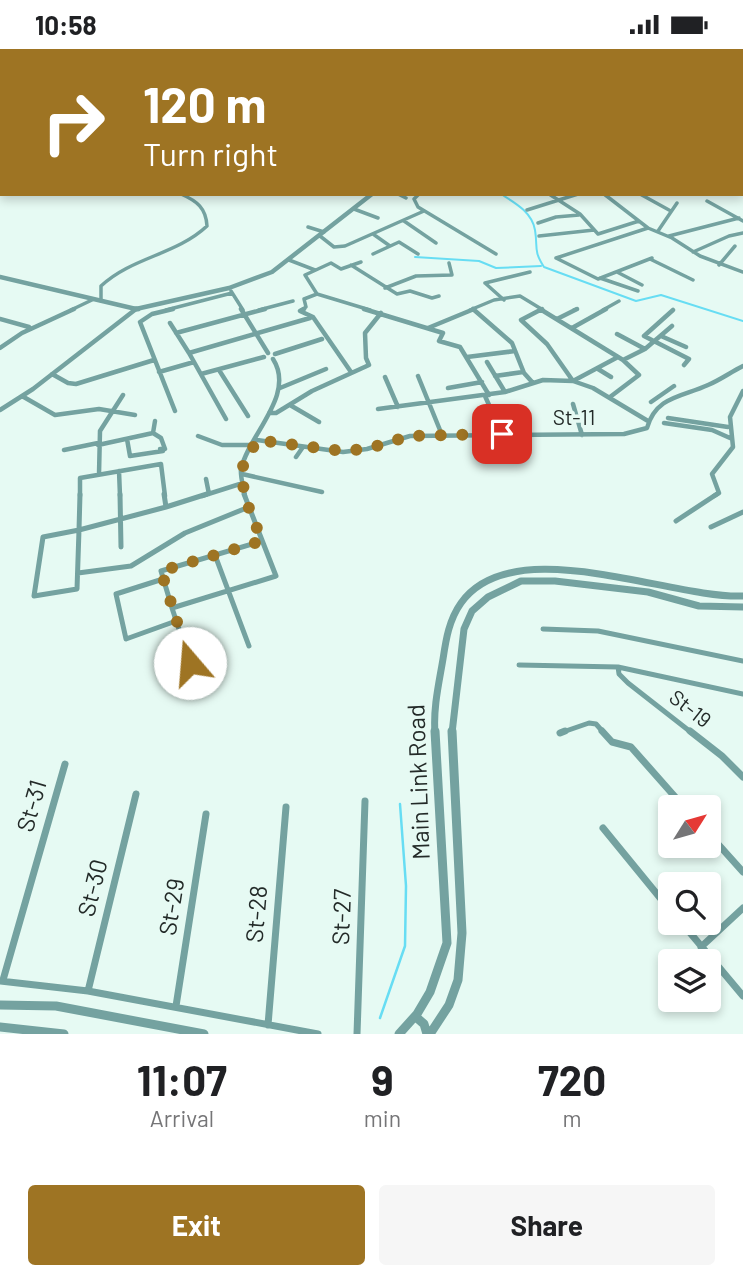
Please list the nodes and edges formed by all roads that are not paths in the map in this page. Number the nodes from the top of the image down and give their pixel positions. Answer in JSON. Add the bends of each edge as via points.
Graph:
{"nodes":[{"id":1,"x":186,"y":196,"type":"edge"},
{"id":2,"x":370,"y":196,"type":"edge"},
{"id":3,"x":402,"y":196,"type":"edge"},
{"id":4,"x":417,"y":196,"type":"edge"},
{"id":5,"x":553,"y":196,"type":"edge"},
{"id":6,"x":572,"y":196,"type":"edge"},
{"id":7,"x":607,"y":196,"type":"edge"},
{"id":8,"x":644,"y":196,"type":"edge"},
{"id":9,"x":405,"y":198,"type":"dead end"},
{"id":10,"x":559,"y":200,"type":"junction"},
{"id":11,"x":707,"y":201,"type":"dead end"},
{"id":12,"x":677,"y":203,"type":"dead end"},
{"id":13,"x":354,"y":209,"type":"junction"},
{"id":14,"x":527,"y":209,"type":"dead end"},
{"id":15,"x":669,"y":210,"type":"junction"},
{"id":16,"x":424,"y":211,"type":"junction"},
{"id":17,"x":443,"y":213,"type":"dead end"},
{"id":18,"x":580,"y":215,"type":"junction"},
{"id":19,"x":433,"y":216,"type":"junction"},
{"id":20,"x":378,"y":218,"type":"dead end"},
{"id":21,"x":741,"y":220,"type":"edge"},
{"id":22,"x":404,"y":221,"type":"junction"},
{"id":23,"x":639,"y":221,"type":"junction"},
{"id":24,"x":538,"y":223,"type":"dead end"},
{"id":25,"x":309,"y":227,"type":"dead end"},
{"id":26,"x":649,"y":228,"type":"junction"},
{"id":27,"x":594,"y":230,"type":"junction"},
{"id":28,"x":658,"y":231,"type":"junction"},
{"id":29,"x":743,"y":233,"type":"edge"},
{"id":30,"x":322,"y":234,"type":"junction"},
{"id":31,"x":373,"y":234,"type":"junction"},
{"id":32,"x":539,"y":236,"type":"dead end"},
{"id":33,"x":669,"y":236,"type":"junction"},
{"id":34,"x":436,"y":243,"type":"dead end"},
{"id":35,"x":390,"y":246,"type":"junction"},
{"id":36,"x":735,"y":246,"type":"dead end"},
{"id":37,"x":693,"y":253,"type":"junction"},
{"id":38,"x":373,"y":254,"type":"dead end"},
{"id":39,"x":418,"y":254,"type":"dead end"},
{"id":40,"x":496,"y":254,"type":"dead end"},
{"id":41,"x":289,"y":260,"type":"junction"},
{"id":42,"x":361,"y":262,"type":"dead end"},
{"id":43,"x":449,"y":263,"type":"dead end"},
{"id":44,"x":351,"y":265,"type":"junction"},
{"id":45,"x":719,"y":265,"type":"junction"},
{"id":46,"x":316,"y":271,"type":"junction"},
{"id":47,"x":530,"y":272,"type":"dead end"},
{"id":48,"x":617,"y":272,"type":"junction"},
{"id":49,"x":743,"y":272,"type":"edge"},
{"id":50,"x":0,"y":277,"type":"edge"},
{"id":51,"x":600,"y":278,"type":"junction"},
{"id":52,"x":693,"y":280,"type":"dead end"},
{"id":53,"x":642,"y":285,"type":"dead end"},
{"id":54,"x":385,"y":288,"type":"junction"},
{"id":55,"x":230,"y":291,"type":"junction"},
{"id":56,"x":638,"y":291,"type":"dead end"},
{"id":57,"x":317,"y":294,"type":"junction"},
{"id":58,"x":439,"y":296,"type":"dead end"},
{"id":59,"x":94,"y":299,"type":"junction"},
{"id":60,"x":293,"y":300,"type":"dead end"},
{"id":61,"x":504,"y":300,"type":"junction"},
{"id":62,"x":101,"y":301,"type":"junction"},
{"id":63,"x":619,"y":301,"type":"dead end"},
{"id":64,"x":136,"y":309,"type":"junction"},
{"id":65,"x":473,"y":309,"type":"junction"},
{"id":66,"x":542,"y":309,"type":"junction"},
{"id":67,"x":577,"y":309,"type":"dead end"},
{"id":68,"x":673,"y":310,"type":"dead end"},
{"id":69,"x":381,"y":313,"type":"junction"},
{"id":70,"x":244,"y":315,"type":"junction"},
{"id":71,"x":310,"y":318,"type":"dead end"},
{"id":72,"x":0,"y":319,"type":"edge"},
{"id":73,"x":557,"y":319,"type":"junction"},
{"id":74,"x":170,"y":323,"type":"dead end"},
{"id":75,"x":671,"y":326,"type":"dead end"},
{"id":76,"x":29,"y":327,"type":"junction"},
{"id":77,"x":428,"y":328,"type":"junction"},
{"id":78,"x":572,"y":328,"type":"junction"},
{"id":79,"x":176,"y":333,"type":"junction"},
{"id":80,"x":256,"y":334,"type":"junction"},
{"id":81,"x":617,"y":334,"type":"dead end"},
{"id":82,"x":661,"y":336,"type":"junction"},
{"id":83,"x":323,"y":339,"type":"dead end"},
{"id":84,"x":656,"y":342,"type":"junction"},
{"id":85,"x":687,"y":347,"type":"dead end"},
{"id":86,"x":0,"y":348,"type":"edge"},
{"id":87,"x":645,"y":349,"type":"junction"},
{"id":88,"x":515,"y":351,"type":"junction"},
{"id":89,"x":189,"y":353,"type":"junction"},
{"id":90,"x":266,"y":355,"type":"junction"},
{"id":91,"x":274,"y":356,"type":"junction"},
{"id":92,"x":467,"y":357,"type":"junction"},
{"id":93,"x":620,"y":359,"type":"junction"},
{"id":94,"x":154,"y":360,"type":"junction"},
{"id":95,"x":194,"y":362,"type":"junction"},
{"id":96,"x":487,"y":362,"type":"dead end"},
{"id":97,"x":684,"y":365,"type":"dead end"},
{"id":98,"x":743,"y":366,"type":"edge"},
{"id":99,"x":326,"y":369,"type":"dead end"},
{"id":100,"x":598,"y":369,"type":"junction"},
{"id":101,"x":219,"y":370,"type":"junction"},
{"id":102,"x":159,"y":372,"type":"junction"},
{"id":103,"x":351,"y":372,"type":"junction"},
{"id":104,"x":523,"y":372,"type":"junction"},
{"id":105,"x":52,"y":374,"type":"junction"},
{"id":106,"x":201,"y":374,"type":"junction"},
{"id":107,"x":418,"y":376,"type":"dead end"},
{"id":108,"x":495,"y":376,"type":"junction"},
{"id":109,"x":385,"y":377,"type":"dead end"},
{"id":110,"x":611,"y":377,"type":"dead end"},
{"id":111,"x":573,"y":381,"type":"junction"},
{"id":112,"x":482,"y":382,"type":"junction"},
{"id":113,"x":533,"y":383,"type":"junction"},
{"id":114,"x":674,"y":386,"type":"dead end"},
{"id":115,"x":280,"y":388,"type":"junction"},
{"id":116,"x":448,"y":388,"type":"dead end"},
{"id":117,"x":743,"y":391,"type":"edge"},
{"id":118,"x":505,"y":392,"type":"junction"},
{"id":119,"x":123,"y":395,"type":"dead end"},
{"id":120,"x":487,"y":395,"type":"junction"},
{"id":121,"x":22,"y":396,"type":"junction"},
{"id":122,"x":643,"y":396,"type":"dead end"},
{"id":123,"x":610,"y":397,"type":"junction"},
{"id":124,"x":651,"y":402,"type":"junction"},
{"id":125,"x":430,"y":404,"type":"junction"},
{"id":126,"x":573,"y":404,"type":"dead end"},
{"id":127,"x":290,"y":405,"type":"junction"},
{"id":128,"x":398,"y":407,"type":"junction"},
{"id":129,"x":657,"y":407,"type":"junction"},
{"id":130,"x":378,"y":409,"type":"dead end"},
{"id":131,"x":0,"y":410,"type":"edge"},
{"id":132,"x":113,"y":411,"type":"junction"},
{"id":133,"x":175,"y":411,"type":"dead end"},
{"id":134,"x":270,"y":413,"type":"junction"},
{"id":135,"x":135,"y":415,"type":"dead end"},
{"id":136,"x":248,"y":416,"type":"dead end"},
{"id":137,"x":668,"y":418,"type":"dead end"},
{"id":138,"x":226,"y":419,"type":"dead end"},
{"id":139,"x":156,"y":421,"type":"dead end"},
{"id":140,"x":648,"y":421,"type":"junction"},
{"id":141,"x":319,"y":422,"type":"dead end"},
{"id":142,"x":664,"y":423,"type":"dead end"},
{"id":143,"x":727,"y":427,"type":"junction"},
{"id":144,"x":153,"y":433,"type":"junction"},
{"id":145,"x":502,"y":434,"type":"junction"},
{"id":146,"x":442,"y":435,"type":"junction"},
{"id":147,"x":582,"y":435,"type":"junction"},
{"id":148,"x":198,"y":436,"type":"dead end"},
{"id":149,"x":730,"y":438,"type":"junction"},
{"id":150,"x":127,"y":439,"type":"junction"},
{"id":151,"x":255,"y":443,"type":"junction"},
{"id":152,"x":98,"y":444,"type":"junction"},
{"id":153,"x":303,"y":447,"type":"junction"},
{"id":154,"x":64,"y":450,"type":"dead end"},
{"id":155,"x":296,"y":457,"type":"dead end"},
{"id":156,"x":119,"y":471,"type":"junction"},
{"id":157,"x":99,"y":474,"type":"junction"},
{"id":158,"x":242,"y":474,"type":"junction"},
{"id":159,"x":206,"y":479,"type":"dead end"},
{"id":160,"x":243,"y":483,"type":"junction"},
{"id":161,"x":322,"y":492,"type":"dead end"},
{"id":162,"x":209,"y":494,"type":"junction"},
{"id":163,"x":249,"y":507,"type":"junction"},
{"id":164,"x":166,"y":508,"type":"junction"},
{"id":165,"x":743,"y":512,"type":"edge"},
{"id":166,"x":120,"y":521,"type":"junction"},
{"id":167,"x":676,"y":521,"type":"dead end"},
{"id":168,"x":711,"y":527,"type":"dead end"},
{"id":169,"x":80,"y":531,"type":"junction"},
{"id":170,"x":262,"y":541,"type":"junction"},
{"id":171,"x":121,"y":547,"type":"dead end"},
{"id":172,"x":215,"y":555,"type":"junction"},
{"id":173,"x":78,"y":573,"type":"junction"},
{"id":174,"x":163,"y":579,"type":"junction"},
{"id":175,"x":227,"y":591,"type":"junction"},
{"id":176,"x":743,"y":596,"type":"edge"},
{"id":177,"x":743,"y":607,"type":"edge"},
{"id":178,"x":172,"y":608,"type":"junction"},
{"id":179,"x":176,"y":621,"type":"junction"},
{"id":180,"x":543,"y":629,"type":"dead end"},
{"id":181,"x":249,"y":646,"type":"dead end"},
{"id":182,"x":743,"y":661,"type":"edge"},
{"id":183,"x":190,"y":663,"type":"dead end"},
{"id":184,"x":519,"y":664,"type":"dead end"},
{"id":185,"x":618,"y":667,"type":"junction"},
{"id":186,"x":743,"y":694,"type":"edge"},
{"id":187,"x":560,"y":733,"type":"dead end"},
{"id":188,"x":65,"y":764,"type":"dead end"},
{"id":189,"x":743,"y":777,"type":"edge"},
{"id":190,"x":136,"y":794,"type":"dead end"},
{"id":191,"x":673,"y":795,"type":"edge"},
{"id":192,"x":365,"y":801,"type":"dead end"},
{"id":193,"x":286,"y":807,"type":"dead end"},
{"id":194,"x":206,"y":814,"type":"dead end"},
{"id":195,"x":603,"y":828,"type":"dead end"},
{"id":196,"x":721,"y":847,"type":"edge"},
{"id":197,"x":743,"y":872,"type":"edge"},
{"id":198,"x":658,"y":894,"type":"edge"},
{"id":199,"x":743,"y":908,"type":"edge"},
{"id":200,"x":691,"y":935,"type":"edge"},
{"id":201,"x":701,"y":947,"type":"junction"},
{"id":202,"x":1,"y":981,"type":"edge"},
{"id":203,"x":88,"y":991,"type":"junction"},
{"id":204,"x":743,"y":996,"type":"edge"},
{"id":205,"x":0,"y":1005,"type":"edge"},
{"id":206,"x":176,"y":1006,"type":"junction"},
{"id":207,"x":416,"y":1017,"type":"junction"},
{"id":208,"x":268,"y":1025,"type":"junction"},
{"id":209,"x":0,"y":1027,"type":"edge"},
{"id":210,"x":64,"y":1034,"type":"edge"},
{"id":211,"x":204,"y":1034,"type":"edge"},
{"id":212,"x":318,"y":1034,"type":"edge"},
{"id":213,"x":357,"y":1034,"type":"edge"},
{"id":214,"x":399,"y":1034,"type":"edge"},
{"id":215,"x":428,"y":1034,"type":"edge"}],
"edges":[{"from":1,"to":62,"type":"street","via":[[204,207],[207,226],[200,235],[178,249],[111,276],[101,286]]},
{"from":2,"to":13,"type":"street"},
{"from":3,"to":9,"type":"street"},
{"from":4,"to":16,"type":"street","via":[[416,205]]},
{"from":5,"to":10,"type":"street"},
{"from":6,"to":10,"type":"street"},
{"from":7,"to":23,"type":"street"},
{"from":8,"to":15,"type":"street"},
{"from":10,"to":14,"type":"street"},
{"from":10,"to":18,"type":"street"},
{"from":11,"to":21,"type":"street"},
{"from":12,"to":15,"type":"street"},
{"from":13,"to":20,"type":"street"},
{"from":13,"to":30,"type":"street"},
{"from":15,"to":28,"type":"street"},
{"from":16,"to":19,"type":"street"},
{"from":16,"to":22,"type":"street"},
{"from":17,"to":19,"type":"street"},
{"from":18,"to":24,"type":"street"},
{"from":18,"to":27,"type":"street"},
{"from":19,"to":40,"type":"street"},
{"from":21,"to":33,"type":"street","via":[[710,223]]},
{"from":22,"to":31,"type":"street"},
{"from":22,"to":34,"type":"street"},
{"from":23,"to":26,"type":"street"},
{"from":23,"to":27,"type":"street","via":[[598,234]]},
{"from":25,"to":30,"type":"street"},
{"from":26,"to":28,"type":"street"},
{"from":26,"to":51,"type":"street","via":[[556,258]]},
{"from":27,"to":32,"type":"street"},
{"from":28,"to":33,"type":"street"},
{"from":29,"to":37,"type":"street"},
{"from":30,"to":31,"type":"street","via":[[334,247]]},
{"from":30,"to":41,"type":"street"},
{"from":31,"to":35,"type":"street"},
{"from":33,"to":37,"type":"street"},
{"from":35,"to":38,"type":"street"},
{"from":35,"to":39,"type":"street","via":[[399,242]]},
{"from":36,"to":45,"type":"street"},
{"from":37,"to":45,"type":"street"},
{"from":41,"to":46,"type":"street"},
{"from":41,"to":55,"type":"street"},
{"from":42,"to":44,"type":"street"},
{"from":43,"to":54,"type":"street","via":[[452,275],[416,276]]},
{"from":44,"to":46,"type":"street","via":[[341,269],[331,263]]},
{"from":44,"to":54,"type":"street"},
{"from":45,"to":49,"type":"street"},
{"from":46,"to":57,"type":"street","via":[[305,275]]},
{"from":47,"to":61,"type":"street","via":[[485,283]]},
{"from":48,"to":51,"type":"street"},
{"from":48,"to":52,"type":"street","via":[[651,258]]},
{"from":48,"to":53,"type":"street"},
{"from":50,"to":59,"type":"street"},
{"from":51,"to":56,"type":"street"},
{"from":54,"to":58,"type":"street","via":[[402,295],[410,291]]},
{"from":55,"to":64,"type":"street"},
{"from":55,"to":70,"type":"street"},
{"from":55,"to":94,"type":"street","via":[[152,314],[140,322]]},
{"from":57,"to":69,"type":"street"},
{"from":57,"to":103,"type":"street","via":[[304,299],[306,307],[300,311],[313,317]]},
{"from":59,"to":62,"type":"street"},
{"from":59,"to":76,"type":"street"},
{"from":60,"to":70,"type":"street"},
{"from":61,"to":65,"type":"street"},
{"from":61,"to":66,"type":"street","via":[[520,296]]},
{"from":62,"to":64,"type":"street"},
{"from":63,"to":78,"type":"street"},
{"from":64,"to":105,"type":"street"},
{"from":65,"to":77,"type":"street"},
{"from":65,"to":88,"type":"street","via":[[502,333]]},
{"from":66,"to":73,"type":"street"},
{"from":66,"to":111,"type":"street","via":[[521,320],[547,344]]},
{"from":67,"to":73,"type":"street"},
{"from":68,"to":84,"type":"street","via":[[644,336]]},
{"from":69,"to":77,"type":"street"},
{"from":69,"to":103,"type":"street","via":[[365,333],[369,365]]},
{"from":70,"to":79,"type":"street"},
{"from":70,"to":80,"type":"street"},
{"from":71,"to":80,"type":"street"},
{"from":72,"to":76,"type":"street"},
{"from":73,"to":78,"type":"street"},
{"from":74,"to":79,"type":"street"},
{"from":75,"to":82,"type":"street"},
{"from":76,"to":86,"type":"street"},
{"from":77,"to":92,"type":"street","via":[[443,333],[439,341],[460,347]]},
{"from":78,"to":93,"type":"street"},
{"from":79,"to":89,"type":"street"},
{"from":80,"to":89,"type":"street"},
{"from":80,"to":90,"type":"street"},
{"from":81,"to":87,"type":"street"},
{"from":82,"to":84,"type":"street"},
{"from":82,"to":85,"type":"street"},
{"from":83,"to":91,"type":"street"},
{"from":84,"to":87,"type":"street"},
{"from":84,"to":97,"type":"street","via":[[689,359]]},
{"from":87,"to":93,"type":"street"},
{"from":88,"to":92,"type":"street"},
{"from":88,"to":104,"type":"street"},
{"from":89,"to":95,"type":"street"},
{"from":90,"to":91,"type":"street"},
{"from":90,"to":101,"type":"street"},
{"from":91,"to":115,"type":"street"},
{"from":92,"to":112,"type":"street"},
{"from":93,"to":100,"type":"street"},
{"from":93,"to":123,"type":"street","via":[[639,376]]},
{"from":94,"to":102,"type":"street"},
{"from":94,"to":105,"type":"street","via":[[76,384]]},
{"from":95,"to":102,"type":"street"},
{"from":95,"to":106,"type":"street"},
{"from":96,"to":108,"type":"street"},
{"from":98,"to":129,"type":"street","via":[[700,389],[667,398]]},
{"from":99,"to":115,"type":"street"},
{"from":100,"to":110,"type":"street"},
{"from":100,"to":111,"type":"street"},
{"from":101,"to":106,"type":"street"},
{"from":101,"to":136,"type":"street"},
{"from":102,"to":133,"type":"street"},
{"from":103,"to":127,"type":"street"},
{"from":104,"to":108,"type":"street"},
{"from":104,"to":113,"type":"street"},
{"from":105,"to":121,"type":"street"},
{"from":106,"to":138,"type":"street"},
{"from":107,"to":125,"type":"street"},
{"from":108,"to":118,"type":"street"},
{"from":109,"to":128,"type":"street"},
{"from":111,"to":113,"type":"street"},
{"from":111,"to":123,"type":"street"},
{"from":112,"to":116,"type":"street"},
{"from":112,"to":120,"type":"street"},
{"from":113,"to":118,"type":"street"},
{"from":114,"to":124,"type":"street"},
{"from":115,"to":134,"type":"street"},
{"from":117,"to":143,"type":"street"},
{"from":118,"to":120,"type":"street"},
{"from":119,"to":132,"type":"street"},
{"from":120,"to":125,"type":"street"},
{"from":120,"to":145,"type":"street"},
{"from":121,"to":131,"type":"street"},
{"from":121,"to":132,"type":"street","via":[[55,415],[99,408]]},
{"from":122,"to":124,"type":"street"},
{"from":123,"to":140,"type":"street"},
{"from":124,"to":129,"type":"street"},
{"from":125,"to":128,"type":"street"},
{"from":125,"to":146,"type":"street"},
{"from":126,"to":147,"type":"street"},
{"from":127,"to":134,"type":"street"},
{"from":127,"to":141,"type":"street"},
{"from":128,"to":130,"type":"street"},
{"from":129,"to":140,"type":"street"},
{"from":132,"to":135,"type":"street"},
{"from":132,"to":152,"type":"street","via":[[100,431]]},
{"from":134,"to":151,"type":"street"},
{"from":137,"to":143,"type":"street"},
{"from":139,"to":144,"type":"street"},
{"from":140,"to":147,"type":"street","name":"St-11","via":[[641,431]]},
{"from":142,"to":149,"type":"street","via":[[712,430]]},
{"from":143,"to":149,"type":"street"},
{"from":144,"to":150,"type":"street"},
{"from":144,"to":150,"type":"street","via":[[162,439],[165,449],[130,456]]},
{"from":145,"to":146,"type":"street","name":"St-11"},
{"from":145,"to":147,"type":"street","name":"St-11"},
{"from":146,"to":153,"type":"street","name":"St-11","via":[[410,436],[367,449]]},
{"from":148,"to":151,"type":"street","name":"St-11","via":[[222,445]]},
{"from":149,"to":167,"type":"street","via":[[733,447],[712,474],[717,497]]},
{"from":150,"to":152,"type":"street"},
{"from":151,"to":153,"type":"street","name":"St-11"},
{"from":151,"to":158,"type":"street"},
{"from":152,"to":154,"type":"street"},
{"from":152,"to":157,"type":"street"},
{"from":153,"to":155,"type":"street"},
{"from":156,"to":157,"type":"street"},
{"from":156,"to":164,"type":"street","via":[[161,464]]},
{"from":156,"to":166,"type":"street"},
{"from":157,"to":169,"type":"street","via":[[80,478]]},
{"from":158,"to":160,"type":"street"},
{"from":158,"to":161,"type":"street"},
{"from":159,"to":162,"type":"street"},
{"from":160,"to":162,"type":"street"},
{"from":160,"to":163,"type":"street"},
{"from":162,"to":164,"type":"street"},
{"from":163,"to":170,"type":"street"},
{"from":163,"to":173,"type":"street","via":[[185,533],[131,566]]},
{"from":164,"to":166,"type":"street"},
{"from":165,"to":168,"type":"street"},
{"from":166,"to":169,"type":"street"},
{"from":166,"to":171,"type":"street"},
{"from":169,"to":173,"type":"street"},
{"from":169,"to":173,"type":"street","via":[[43,537],[34,596],[77,589]]},
{"from":170,"to":172,"type":"street"},
{"from":170,"to":175,"type":"street","via":[[276,576]]},
{"from":172,"to":174,"type":"street","via":[[161,571]]},
{"from":172,"to":175,"type":"street"},
{"from":174,"to":178,"type":"street"},
{"from":174,"to":179,"type":"street","via":[[116,594],[125,639]]},
{"from":175,"to":178,"type":"street"},
{"from":175,"to":181,"type":"street"},
{"from":176,"to":207,"type":"street","name":"Main Link Road","via":[[693,593],[627,577],[532,569],[513,571],[484,584],[462,602],[448,629],[434,717],[447,943],[440,975]]},
{"from":177,"to":215,"type":"street","name":"Main Link Road","via":[[699,606],[648,592],[521,581],[488,597],[472,611],[464,629],[451,721],[462,933],[458,980],[449,1005]]},
{"from":178,"to":179,"type":"street"},
{"from":179,"to":183,"type":"street"},
{"from":180,"to":182,"type":"street","via":[[598,631]]},
{"from":184,"to":185,"type":"street"},
{"from":185,"to":186,"type":"street"},
{"from":185,"to":189,"type":"street","name":"St-19","via":[[628,683]]},
{"from":187,"to":191,"type":"street","via":[[596,724],[612,742],[631,747]]},
{"from":188,"to":202,"type":"street","name":"St-31"},
{"from":190,"to":203,"type":"street","name":"St-30"},
{"from":192,"to":213,"type":"street","name":"St-27"},
{"from":193,"to":208,"type":"street","name":"St-28"},
{"from":194,"to":206,"type":"street","name":"St-29"},
{"from":195,"to":198,"type":"street"},
{"from":196,"to":197,"type":"street"},
{"from":199,"to":201,"type":"street"},
{"from":200,"to":201,"type":"street"},
{"from":201,"to":204,"type":"street"},
{"from":202,"to":203,"type":"street"},
{"from":203,"to":206,"type":"street"},
{"from":205,"to":211,"type":"street","via":[[56,1006]]},
{"from":206,"to":208,"type":"street"},
{"from":207,"to":214,"type":"street","name":"Main Link Road"},
{"from":207,"to":215,"type":"street"},
{"from":208,"to":212,"type":"street"},
{"from":209,"to":210,"type":"street"}]}
